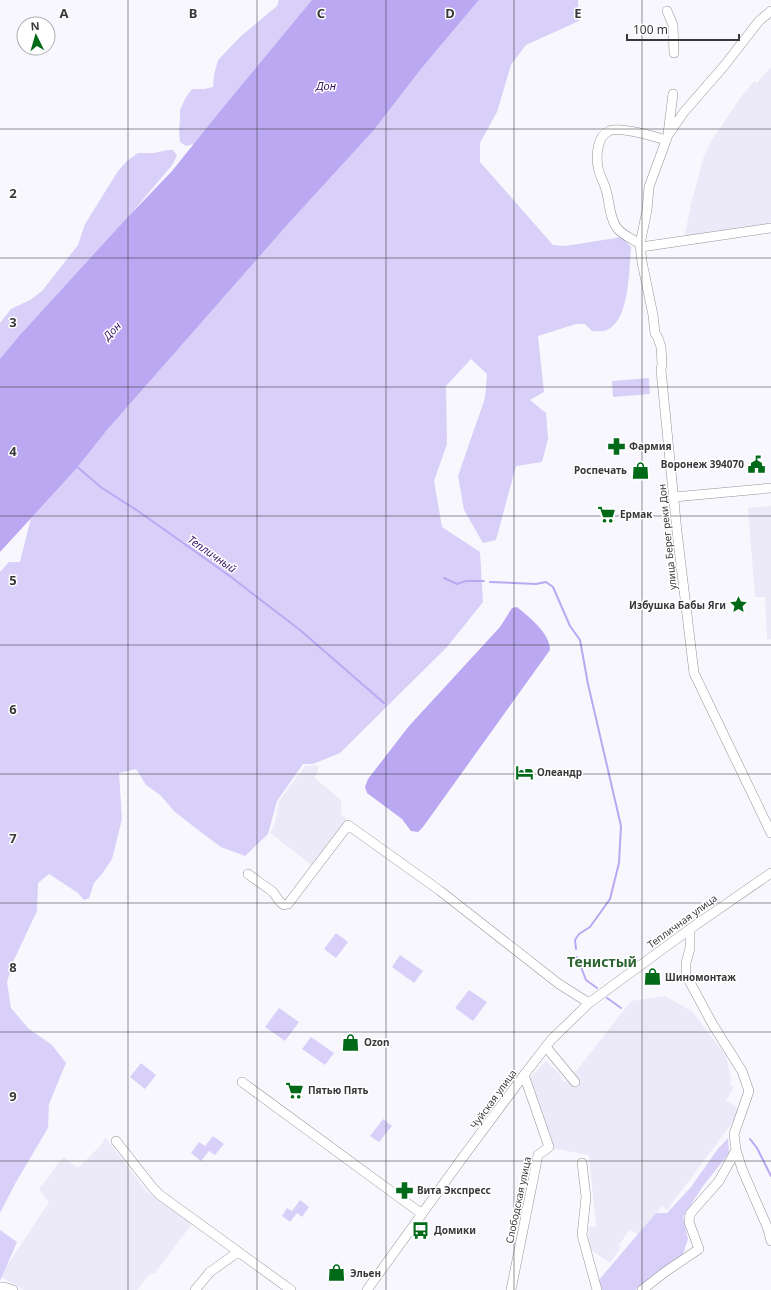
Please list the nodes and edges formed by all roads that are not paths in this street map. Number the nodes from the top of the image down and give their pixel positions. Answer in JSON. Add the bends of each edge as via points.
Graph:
{"nodes":[{"id":1,"x":667,"y":11,"type":"dead end"},
{"id":2,"x":771,"y":11,"type":"edge"},
{"id":3,"x":674,"y":53,"type":"dead end"},
{"id":4,"x":672,"y":94,"type":"dead end"},
{"id":5,"x":667,"y":138,"type":"junction"},
{"id":6,"x":771,"y":228,"type":"edge"},
{"id":7,"x":640,"y":246,"type":"junction"},
{"id":8,"x":771,"y":488,"type":"edge"},
{"id":9,"x":674,"y":497,"type":"junction"},
{"id":10,"x":771,"y":833,"type":"edge"},
{"id":11,"x":771,"y":873,"type":"edge"},
{"id":12,"x":248,"y":874,"type":"dead end"},
{"id":13,"x":690,"y":929,"type":"junction"},
{"id":14,"x":589,"y":1003,"type":"junction"},
{"id":15,"x":546,"y":1047,"type":"junction"},
{"id":16,"x":524,"y":1075,"type":"junction"},
{"id":17,"x":242,"y":1082,"type":"dead end"},
{"id":18,"x":575,"y":1082,"type":"dead end"},
{"id":19,"x":116,"y":1141,"type":"dead end"},
{"id":20,"x":736,"y":1150,"type":"junction"},
{"id":21,"x":582,"y":1162,"type":"dead end"},
{"id":22,"x":422,"y":1214,"type":"junction"},
{"id":23,"x":771,"y":1241,"type":"edge"},
{"id":24,"x":238,"y":1252,"type":"junction"},
{"id":25,"x":0,"y":1287,"type":"edge"},
{"id":26,"x":14,"y":1290,"type":"edge"},
{"id":27,"x":195,"y":1290,"type":"edge"},
{"id":28,"x":291,"y":1290,"type":"edge"},
{"id":29,"x":368,"y":1290,"type":"edge"},
{"id":30,"x":511,"y":1290,"type":"edge"},
{"id":31,"x":597,"y":1290,"type":"edge"},
{"id":32,"x":642,"y":1290,"type":"edge"}],
"edges":[{"from":1,"to":3,"type":"street","via":[[673,25]]},
{"from":2,"to":5,"type":"street","name":"улица Берег реки Дон","via":[[759,21],[684,112]]},
{"from":4,"to":5,"type":"street"},
{"from":5,"to":7,"type":"street","name":"улица Берег реки Дон","via":[[649,187]]},
{"from":5,"to":7,"type":"street","via":[[620,130],[609,130],[601,137],[598,166],[613,221],[618,230]]},
{"from":6,"to":7,"type":"street"},
{"from":7,"to":9,"type":"street","name":"улица Берег реки Дон","via":[[655,333],[661,346],[661,370]]},
{"from":8,"to":9,"type":"street"},
{"from":9,"to":10,"type":"street","name":"улица Берег реки Дон","via":[[694,673]]},
{"from":11,"to":13,"type":"street","name":"Тепличная улица"},
{"from":12,"to":14,"type":"street","via":[[273,892],[280,902],[288,904],[348,825],[439,890],[559,984]]},
{"from":13,"to":14,"type":"street","name":"Тепличная улица"},
{"from":13,"to":20,"type":"street","via":[[686,975],[742,1071],[749,1090],[734,1134]]},
{"from":14,"to":15,"type":"street","name":"Чуйская улица"},
{"from":15,"to":16,"type":"street","name":"Чуйская улица"},
{"from":15,"to":18,"type":"street"},
{"from":16,"to":22,"type":"street","name":"Чуйская улица"},
{"from":16,"to":30,"type":"street","name":"Слободская улица","via":[[549,1147],[538,1155]]},
{"from":17,"to":22,"type":"street"},
{"from":19,"to":24,"type":"street","via":[[160,1195]]},
{"from":20,"to":23,"type":"street"},
{"from":20,"to":32,"type":"street","via":[[719,1181],[690,1214],[689,1222],[699,1249]]},
{"from":21,"to":31,"type":"street","via":[[586,1197],[582,1235]]},
{"from":22,"to":29,"type":"street","name":"Чуйская улица"},
{"from":24,"to":27,"type":"street","via":[[210,1272]]},
{"from":24,"to":28,"type":"street"},
{"from":25,"to":26,"type":"street"}]}
